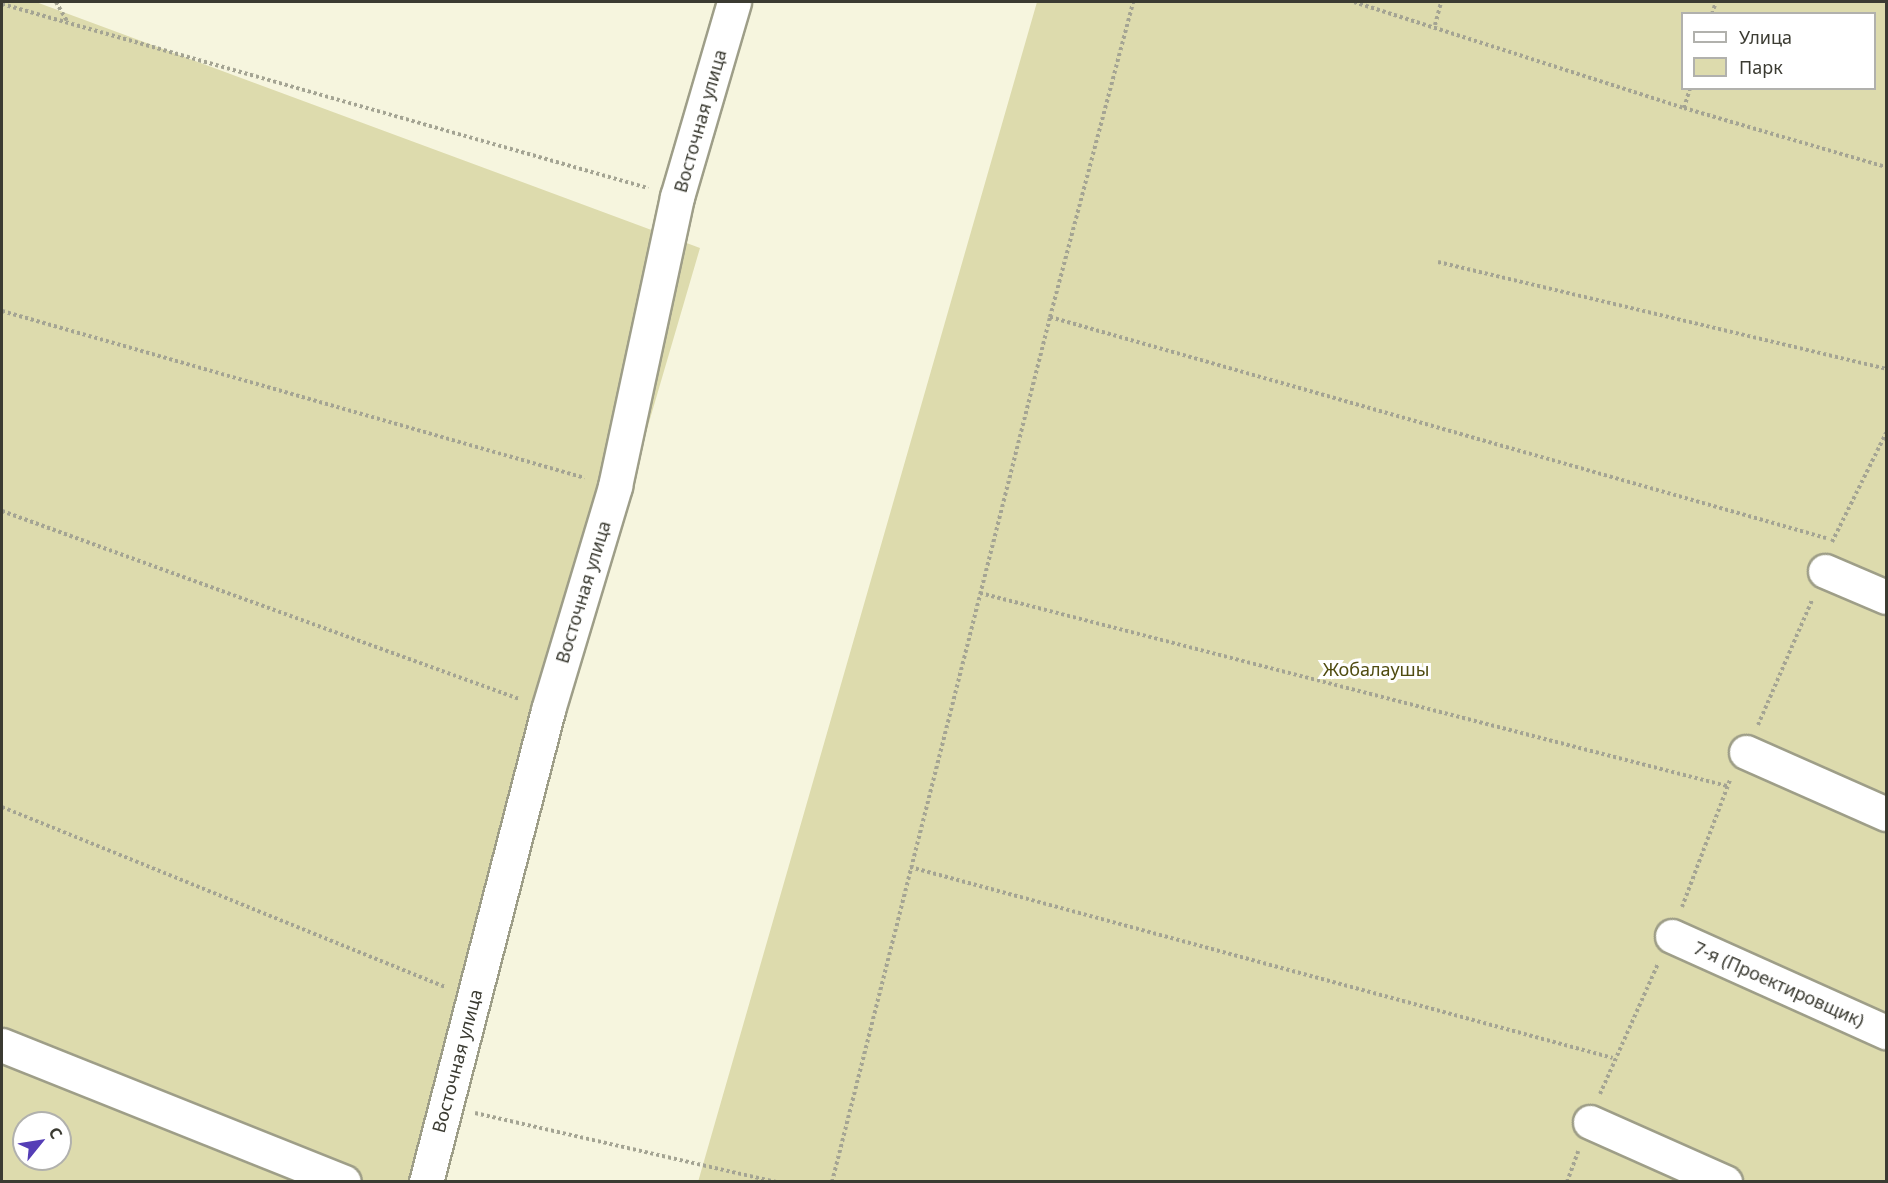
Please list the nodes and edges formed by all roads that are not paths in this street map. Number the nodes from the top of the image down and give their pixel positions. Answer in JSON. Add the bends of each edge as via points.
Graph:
{"nodes":[{"id":1,"x":734,"y":2,"type":"edge"},
{"id":2,"x":1825,"y":571,"type":"road end"},
{"id":3,"x":1887,"y":597,"type":"edge"},
{"id":4,"x":1746,"y":752,"type":"road end"},
{"id":5,"x":1887,"y":814,"type":"edge"},
{"id":6,"x":1672,"y":936,"type":"road end"},
{"id":7,"x":1887,"y":1032,"type":"edge"},
{"id":8,"x":2,"y":1045,"type":"edge"},
{"id":9,"x":1590,"y":1122,"type":"road end"},
{"id":10,"x":344,"y":1182,"type":"edge"},
{"id":11,"x":426,"y":1182,"type":"edge"},
{"id":12,"x":1725,"y":1182,"type":"edge"}],
"edges":[{"from":1,"to":11,"type":"main road","name":"Восточная улица","via":[[677,197],[615,486],[548,710]]},
{"from":2,"to":3,"type":"main road"},
{"from":4,"to":5,"type":"main road"},
{"from":6,"to":7,"type":"main road","name":"7-я (Проектировщик)"},
{"from":8,"to":10,"type":"main road"},
{"from":9,"to":12,"type":"main road"}]}
